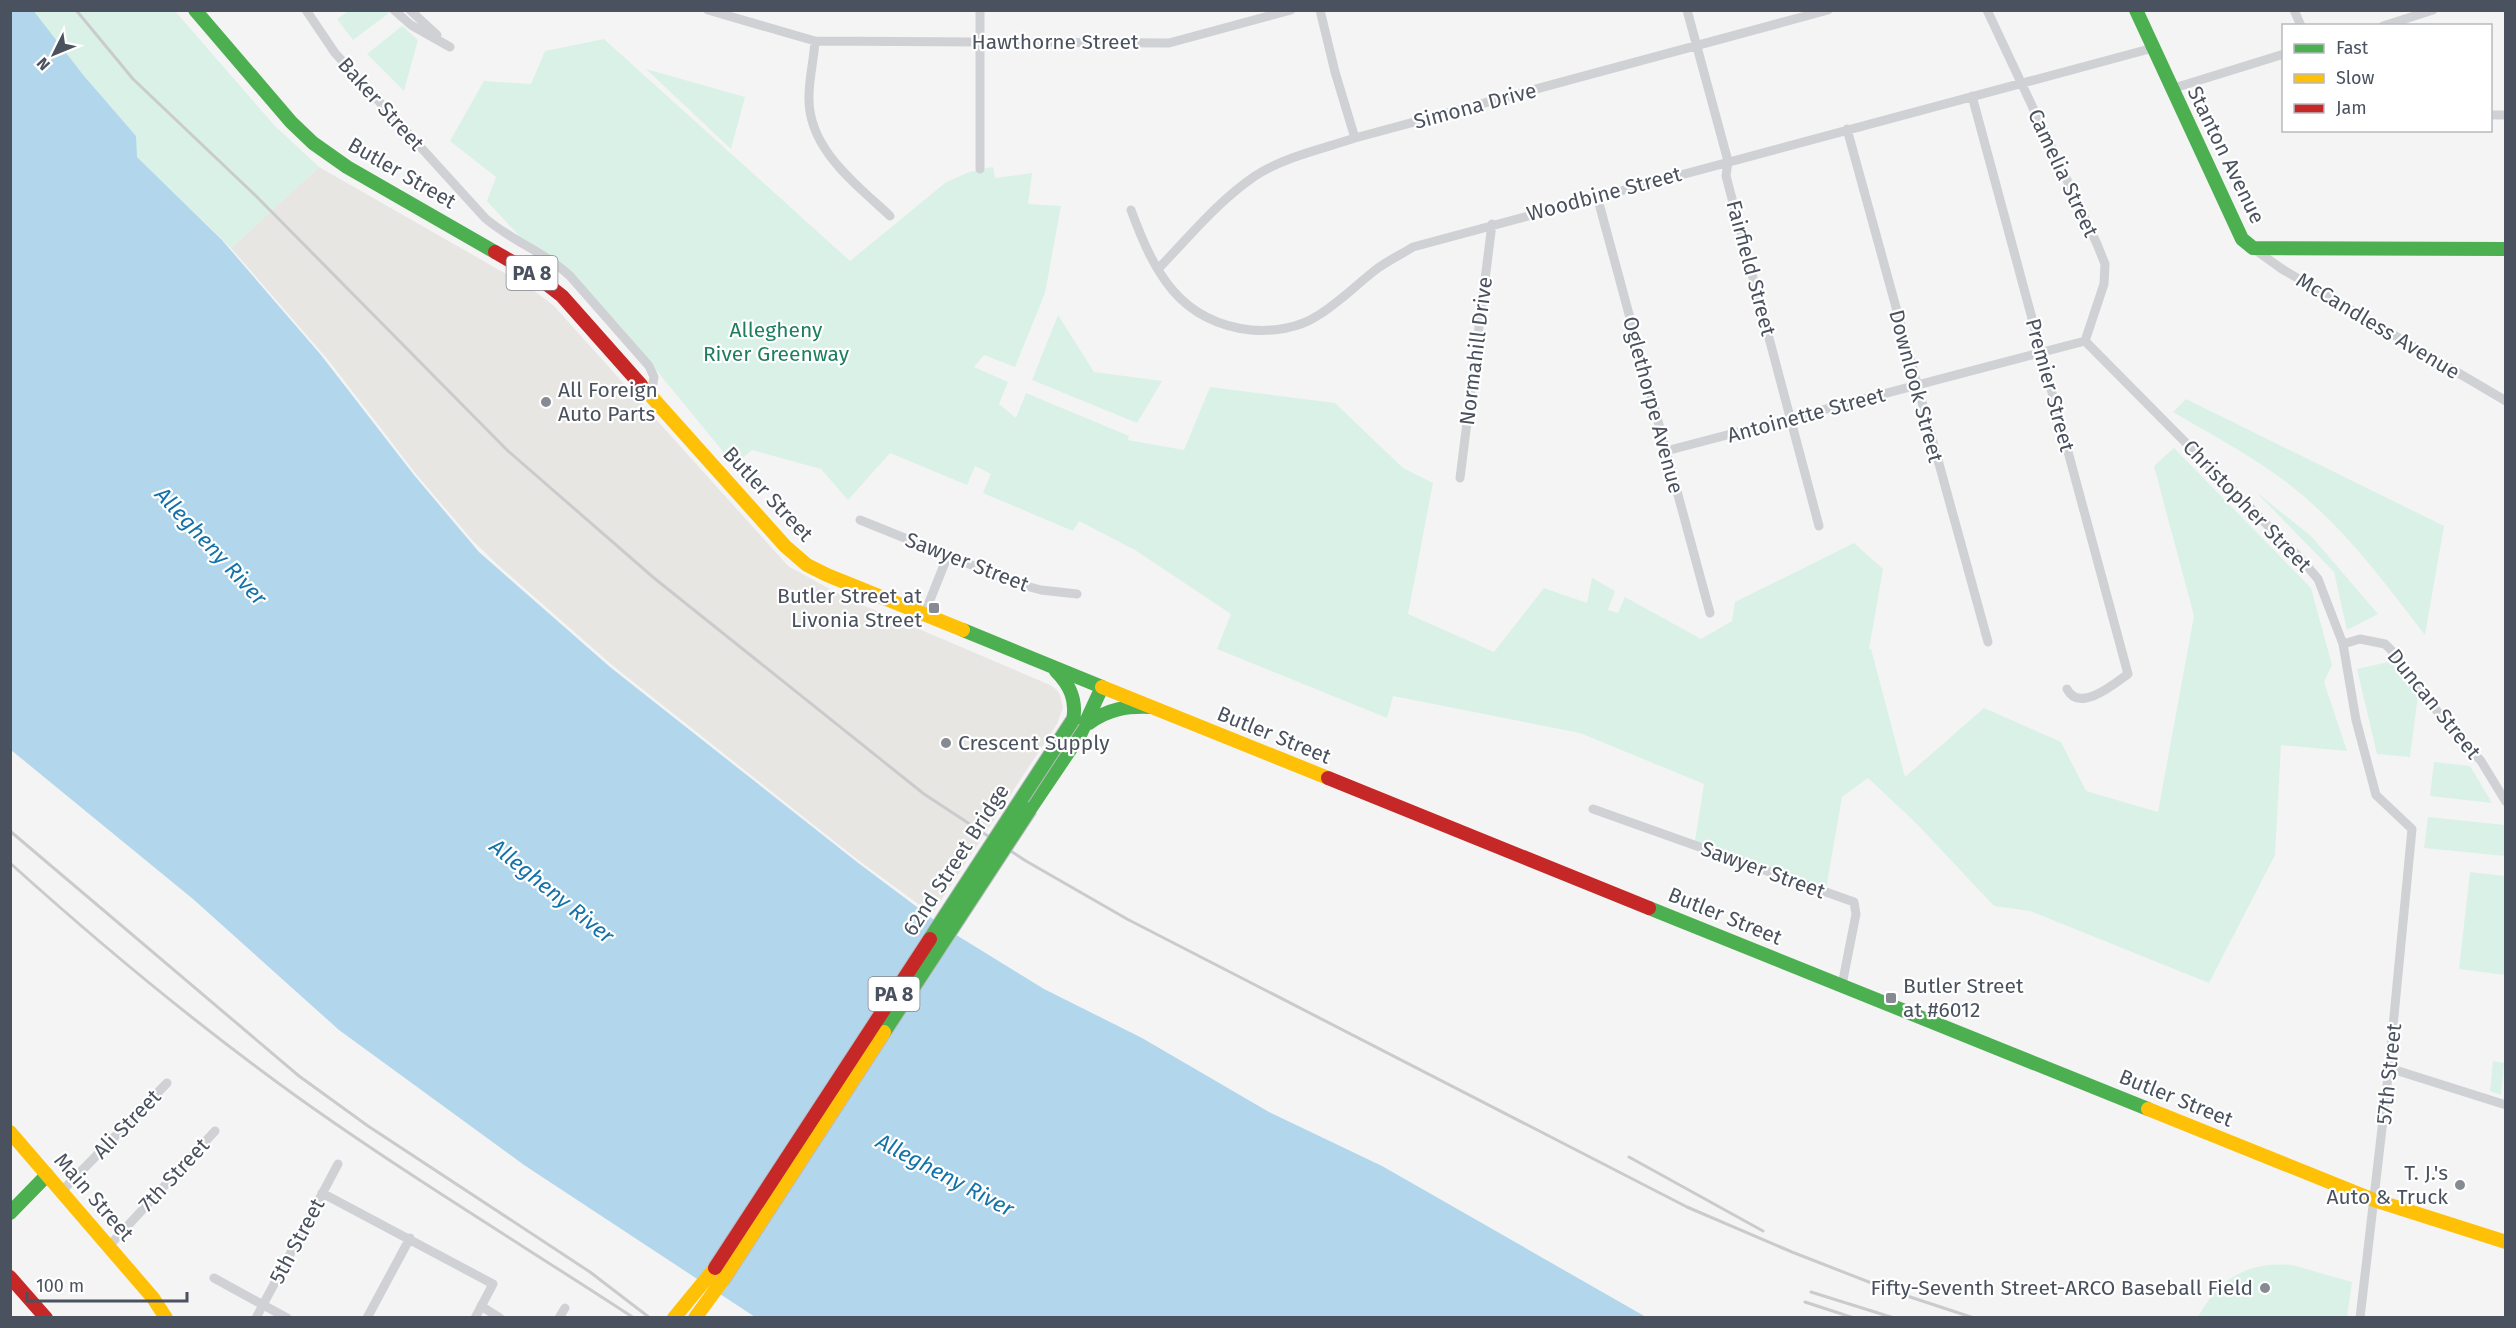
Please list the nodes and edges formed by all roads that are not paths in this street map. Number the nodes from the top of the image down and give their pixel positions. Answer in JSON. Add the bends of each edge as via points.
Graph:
{"nodes":[{"id":1,"x":195,"y":10,"type":"edge"},
{"id":2,"x":306,"y":10,"type":"edge"},
{"id":3,"x":394,"y":10,"type":"edge"},
{"id":4,"x":411,"y":10,"type":"edge"},
{"id":5,"x":708,"y":10,"type":"edge"},
{"id":6,"x":980,"y":10,"type":"edge"},
{"id":7,"x":1291,"y":10,"type":"edge"},
{"id":8,"x":1320,"y":10,"type":"edge"},
{"id":9,"x":1687,"y":10,"type":"edge"},
{"id":10,"x":1828,"y":10,"type":"edge"},
{"id":11,"x":1987,"y":10,"type":"edge"},
{"id":12,"x":2136,"y":10,"type":"edge"},
{"id":13,"x":2294,"y":10,"type":"edge"},
{"id":14,"x":2433,"y":10,"type":"edge"},
{"id":15,"x":2300,"y":24,"type":"edge"},
{"id":16,"x":2389,"y":24,"type":"edge"},
{"id":17,"x":815,"y":41,"type":"junction"},
{"id":18,"x":980,"y":41,"type":"junction"},
{"id":19,"x":1697,"y":46,"type":"junction"},
{"id":20,"x":2153,"y":48,"type":"junction"},
{"id":21,"x":2282,"y":54,"type":"edge"},
{"id":22,"x":2021,"y":83,"type":"junction"},
{"id":23,"x":2171,"y":88,"type":"junction"},
{"id":24,"x":1972,"y":96,"type":"junction"},
{"id":25,"x":1847,"y":129,"type":"junction"},
{"id":26,"x":1354,"y":138,"type":"junction"},
{"id":27,"x":1728,"y":161,"type":"junction"},
{"id":28,"x":980,"y":169,"type":"dead end"},
{"id":29,"x":1597,"y":196,"type":"junction"},
{"id":30,"x":1131,"y":210,"type":"dead end"},
{"id":31,"x":890,"y":216,"type":"dead end"},
{"id":32,"x":1492,"y":224,"type":"junction"},
{"id":33,"x":2253,"y":248,"type":"junction"},
{"id":34,"x":2505,"y":249,"type":"edge"},
{"id":35,"x":1158,"y":268,"type":"junction"},
{"id":36,"x":2085,"y":341,"type":"junction"},
{"id":37,"x":2042,"y":352,"type":"junction"},
{"id":38,"x":1916,"y":386,"type":"junction"},
{"id":39,"x":651,"y":395,"type":"junction"},
{"id":40,"x":2505,"y":401,"type":"edge"},
{"id":41,"x":1791,"y":419,"type":"junction"},
{"id":42,"x":1666,"y":451,"type":"junction"},
{"id":43,"x":1460,"y":478,"type":"dead end"},
{"id":44,"x":860,"y":520,"type":"dead end"},
{"id":45,"x":1819,"y":526,"type":"dead end"},
{"id":46,"x":948,"y":555,"type":"junction"},
{"id":47,"x":1077,"y":594,"type":"dead end"},
{"id":48,"x":1710,"y":613,"type":"dead end"},
{"id":49,"x":924,"y":615,"type":"junction"},
{"id":50,"x":1988,"y":642,"type":"dead end"},
{"id":51,"x":2343,"y":644,"type":"junction"},
{"id":52,"x":1051,"y":667,"type":"junction"},
{"id":53,"x":1102,"y":687,"type":"junction"},
{"id":54,"x":2067,"y":689,"type":"dead end"},
{"id":55,"x":1150,"y":707,"type":"junction"},
{"id":56,"x":1087,"y":708,"type":"junction"},
{"id":57,"x":1078,"y":724,"type":"junction"},
{"id":58,"x":2505,"y":802,"type":"edge"},
{"id":59,"x":1593,"y":809,"type":"dead end"},
{"id":60,"x":2412,"y":829,"type":"joint"},
{"id":61,"x":1842,"y":985,"type":"junction"},
{"id":62,"x":2389,"y":1068,"type":"junction"},
{"id":63,"x":167,"y":1083,"type":"dead end"},
{"id":64,"x":2505,"y":1105,"type":"edge"},
{"id":65,"x":215,"y":1131,"type":"dead end"},
{"id":66,"x":10,"y":1132,"type":"edge"},
{"id":67,"x":338,"y":1164,"type":"dead end"},
{"id":68,"x":48,"y":1175,"type":"junction"},
{"id":69,"x":61,"y":1191,"type":"junction"},
{"id":70,"x":322,"y":1193,"type":"junction"},
{"id":71,"x":2374,"y":1200,"type":"junction"},
{"id":72,"x":10,"y":1212,"type":"edge"},
{"id":73,"x":410,"y":1238,"type":"junction"},
{"id":74,"x":2505,"y":1242,"type":"edge"},
{"id":75,"x":109,"y":1246,"type":"junction"},
{"id":76,"x":715,"y":1268,"type":"junction"},
{"id":77,"x":10,"y":1277,"type":"edge"},
{"id":78,"x":214,"y":1278,"type":"dead end"},
{"id":79,"x":722,"y":1281,"type":"junction"},
{"id":80,"x":263,"y":1305,"type":"junction"},
{"id":81,"x":481,"y":1306,"type":"junction"},
{"id":82,"x":565,"y":1308,"type":"dead end"},
{"id":83,"x":46,"y":1317,"type":"edge"},
{"id":84,"x":166,"y":1317,"type":"edge"},
{"id":85,"x":256,"y":1317,"type":"edge"},
{"id":86,"x":287,"y":1317,"type":"edge"},
{"id":87,"x":367,"y":1317,"type":"edge"},
{"id":88,"x":475,"y":1317,"type":"edge"},
{"id":89,"x":500,"y":1317,"type":"edge"},
{"id":90,"x":559,"y":1317,"type":"edge"},
{"id":91,"x":674,"y":1317,"type":"edge"},
{"id":92,"x":688,"y":1317,"type":"edge"},
{"id":93,"x":695,"y":1317,"type":"edge"},
{"id":94,"x":705,"y":1317,"type":"edge"},
{"id":95,"x":2361,"y":1317,"type":"edge"}],
"edges":[{"from":1,"to":39,"type":"main road","name":"Butler Street","number":"PA 8","via":[[313,143],[347,167],[545,282],[570,303]]},
{"from":2,"to":39,"type":"street","name":"Baker Street","via":[[335,53],[485,218],[570,276],[649,366],[654,377]]},
{"from":3,"to":4,"type":"street","via":[[411,25],[450,47]]},
{"from":5,"to":17,"type":"street","name":"Hawthorne Street"},
{"from":6,"to":18,"type":"street"},
{"from":7,"to":18,"type":"street","name":"Hawthorne Street","via":[[1169,43]]},
{"from":8,"to":26,"type":"street"},
{"from":9,"to":19,"type":"street","name":"Fairfield Street"},
{"from":10,"to":19,"type":"street","name":"Simona Drive"},
{"from":11,"to":22,"type":"street","name":"Camelia Street"},
{"from":12,"to":20,"type":"main road","name":"Stanton Avenue"},
{"from":13,"to":15,"type":"street"},
{"from":14,"to":16,"type":"street"},
{"from":17,"to":18,"type":"street","name":"Hawthorne Street"},
{"from":17,"to":31,"type":"street","via":[[808,98],[822,145],[837,167]]},
{"from":18,"to":28,"type":"street"},
{"from":19,"to":26,"type":"street","name":"Simona Drive"},
{"from":19,"to":27,"type":"street","name":"Fairfield Street"},
{"from":20,"to":22,"type":"street","name":"Woodbine Street"},
{"from":20,"to":23,"type":"main road","name":"Stanton Avenue"},
{"from":21,"to":23,"type":"street"},
{"from":22,"to":24,"type":"street","name":"Woodbine Street"},
{"from":22,"to":36,"type":"street","name":"Camelia Street","via":[[2105,264],[2104,285]]},
{"from":23,"to":33,"type":"main road","name":"Stanton Avenue","via":[[2242,239]]},
{"from":24,"to":25,"type":"street","name":"Woodbine Street"},
{"from":24,"to":37,"type":"street","name":"Premier Street"},
{"from":25,"to":27,"type":"street","name":"Woodbine Street"},
{"from":25,"to":38,"type":"street","name":"Downlook Street"},
{"from":26,"to":35,"type":"street","name":"Simona Drive","via":[[1257,175],[1222,201]]},
{"from":27,"to":29,"type":"street","name":"Woodbine Street"},
{"from":27,"to":41,"type":"street","name":"Fairfield Street","via":[[1725,172]]},
{"from":29,"to":32,"type":"street","name":"Woodbine Street"},
{"from":29,"to":42,"type":"street","name":"Oglethorpe Avenue"},
{"from":30,"to":35,"type":"street","name":"Woodbine Street"},
{"from":32,"to":35,"type":"street","name":"Woodbine Street","via":[[1413,248],[1380,266],[1316,317],[1264,332],[1209,320],[1176,296]]},
{"from":32,"to":43,"type":"street","name":"Normahill Drive"},
{"from":33,"to":34,"type":"main road","name":"Stanton Avenue"},
{"from":33,"to":40,"type":"street","name":"McCandless Avenue"},
{"from":36,"to":37,"type":"street","name":"Antoinette Street"},
{"from":36,"to":51,"type":"street","name":"Christopher Street","via":[[2301,559],[2318,579]]},
{"from":37,"to":38,"type":"street","name":"Antoinette Street"},
{"from":37,"to":54,"type":"street","name":"Premier Street","via":[[2128,674],[2087,698],[2076,699]]},
{"from":38,"to":41,"type":"street","name":"Antoinette Street"},
{"from":38,"to":50,"type":"street","name":"Downlook Street"},
{"from":39,"to":49,"type":"main road","name":"Butler Street","number":"PA 8","via":[[799,559],[827,575]]},
{"from":41,"to":42,"type":"street","name":"Antoinette Street"},
{"from":41,"to":45,"type":"street","name":"Fairfield Street"},
{"from":42,"to":48,"type":"street","name":"Oglethorpe Avenue"},
{"from":44,"to":46,"type":"street","name":"Sawyer Street"},
{"from":46,"to":47,"type":"street","name":"Sawyer Street","via":[[1030,587]]},
{"from":46,"to":49,"type":"street"},
{"from":49,"to":52,"type":"main road","name":"Butler Street","number":"PA 8"},
{"from":51,"to":58,"type":"street","name":"Duncan Street","via":[[2360,639],[2385,644],[2398,657],[2409,679],[2481,761]]},
{"from":51,"to":60,"type":"street","name":"Christopher Street","via":[[2356,720],[2376,795]]},
{"from":52,"to":53,"type":"main road","name":"Butler Street","number":"PA 8"},
{"from":52,"to":56,"type":"main road","number":"PA 8"},
{"from":53,"to":55,"type":"main road","name":"Butler Street"},
{"from":53,"to":56,"type":"main road","name":"62nd Street Bridge","number":"PA 8"},
{"from":55,"to":56,"type":"main road"},
{"from":55,"to":61,"type":"main road","name":"Butler Street"},
{"from":56,"to":57,"type":"main road","name":"62nd Street Bridge","number":"PA 8"},
{"from":57,"to":76,"type":"main road","name":"62nd Street Bridge","number":"PA 8","bridge":true},
{"from":57,"to":79,"type":"main road","name":"62nd Street Bridge","number":"PA 8","bridge":true},
{"from":59,"to":61,"type":"street","name":"Sawyer Street","via":[[1854,903],[1856,914]]},
{"from":60,"to":62,"type":"street","name":"57th Street"},
{"from":61,"to":71,"type":"main road","name":"Butler Street"},
{"from":62,"to":64,"type":"street"},
{"from":62,"to":71,"type":"street","name":"57th Street"},
{"from":63,"to":69,"type":"street","name":"Ali Street"},
{"from":65,"to":75,"type":"street","name":"7th Street"},
{"from":66,"to":68,"type":"main road","name":"Main Street"},
{"from":67,"to":70,"type":"street","name":"5th Street"},
{"from":68,"to":69,"type":"main road","name":"Main Street"},
{"from":68,"to":72,"type":"main road"},
{"from":69,"to":75,"type":"main road","name":"Main Street"},
{"from":70,"to":73,"type":"street"},
{"from":70,"to":80,"type":"street","name":"5th Street"},
{"from":71,"to":74,"type":"main road","name":"Butler Street"},
{"from":71,"to":95,"type":"street","name":"57th Street"},
{"from":73,"to":81,"type":"street","via":[[493,1284]]},
{"from":73,"to":87,"type":"street"},
{"from":75,"to":84,"type":"main road","name":"Main Street"},
{"from":76,"to":91,"type":"main road","name":"62nd Street Bridge","number":"PA 8"},
{"from":76,"to":92,"type":"main road"},
{"from":77,"to":83,"type":"main road"},
{"from":78,"to":80,"type":"street"},
{"from":79,"to":93,"type":"main road"},
{"from":79,"to":94,"type":"main road","name":"62nd Street Bridge","number":"PA 8"},
{"from":80,"to":85,"type":"street","name":"5th Street"},
{"from":80,"to":86,"type":"street"},
{"from":81,"to":88,"type":"street"},
{"from":81,"to":89,"type":"street"},
{"from":82,"to":90,"type":"street"}]}
